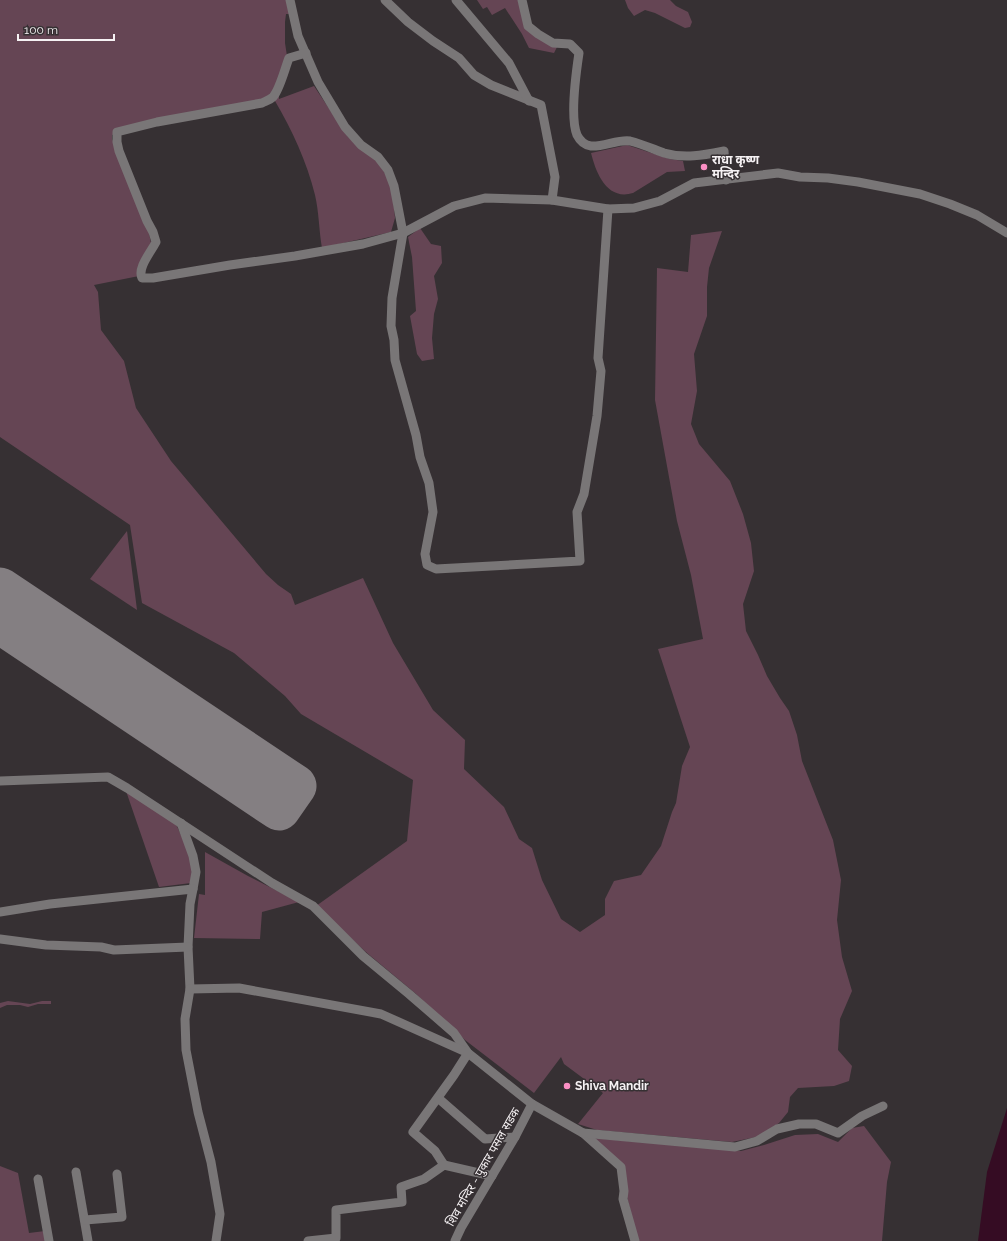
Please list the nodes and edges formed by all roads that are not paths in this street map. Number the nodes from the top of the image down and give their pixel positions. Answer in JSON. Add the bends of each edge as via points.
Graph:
{"nodes":[{"id":1,"x":290,"y":0,"type":"edge"},
{"id":2,"x":385,"y":0,"type":"edge"},
{"id":3,"x":456,"y":0,"type":"edge"},
{"id":4,"x":522,"y":0,"type":"edge"},
{"id":5,"x":306,"y":53,"type":"junction"},
{"id":6,"x":529,"y":101,"type":"junction"},
{"id":7,"x":726,"y":180,"type":"junction"},
{"id":8,"x":552,"y":200,"type":"junction"},
{"id":9,"x":608,"y":209,"type":"junction"},
{"id":10,"x":403,"y":233,"type":"junction"},
{"id":11,"x":1007,"y":233,"type":"edge"},
{"id":12,"x":0,"y":781,"type":"edge"},
{"id":13,"x":181,"y":823,"type":"junction"},
{"id":14,"x":193,"y":889,"type":"junction"},
{"id":15,"x":0,"y":912,"type":"edge"},
{"id":16,"x":0,"y":939,"type":"edge"},
{"id":17,"x":188,"y":948,"type":"junction"},
{"id":18,"x":190,"y":989,"type":"junction"},
{"id":19,"x":468,"y":1053,"type":"junction"},
{"id":20,"x":438,"y":1098,"type":"junction"},
{"id":21,"x":532,"y":1104,"type":"junction"},
{"id":22,"x":884,"y":1106,"type":"dead end"},
{"id":23,"x":583,"y":1134,"type":"junction"},
{"id":24,"x":515,"y":1137,"type":"junction"},
{"id":25,"x":444,"y":1165,"type":"junction"},
{"id":26,"x":76,"y":1172,"type":"dead end"},
{"id":27,"x":117,"y":1174,"type":"dead end"},
{"id":28,"x":492,"y":1176,"type":"junction"},
{"id":29,"x":38,"y":1179,"type":"dead end"},
{"id":30,"x":85,"y":1220,"type":"junction"},
{"id":31,"x":49,"y":1241,"type":"edge"},
{"id":32,"x":88,"y":1241,"type":"edge"},
{"id":33,"x":216,"y":1241,"type":"edge"},
{"id":34,"x":308,"y":1241,"type":"edge"},
{"id":35,"x":455,"y":1241,"type":"edge"},
{"id":36,"x":635,"y":1241,"type":"edge"}],
"edges":[{"from":1,"to":5,"type":"street","via":[[298,36]]},
{"from":2,"to":6,"type":"street","via":[[408,22],[459,58],[474,75]]},
{"from":3,"to":6,"type":"street","via":[[509,63]]},
{"from":4,"to":7,"type":"street","via":[[528,26],[554,43],[570,44],[579,53],[574,113],[577,136],[582,142],[590,146],[628,141],[678,156],[694,157],[724,152]]},
{"from":5,"to":10,"type":"street","via":[[318,82],[345,127],[361,145],[378,157],[388,170],[394,186]]},
{"from":5,"to":10,"type":"street","via":[[289,58],[277,90],[270,100],[117,132],[119,151],[156,242],[144,262],[142,278],[302,255],[363,244]]},
{"from":6,"to":8,"type":"street","via":[[541,105],[555,177]]},
{"from":7,"to":9,"type":"street","via":[[694,183],[660,201],[634,208]]},
{"from":7,"to":11,"type":"street","via":[[778,173],[898,189],[950,204],[977,215]]},
{"from":8,"to":9,"type":"street"},
{"from":8,"to":10,"type":"street","via":[[485,198],[454,206]]},
{"from":9,"to":10,"type":"street","via":[[598,358],[601,372],[597,416],[584,494],[576,512],[580,561],[436,569],[427,566],[425,554],[433,512],[429,483],[420,458],[395,360],[391,326],[392,298]]},
{"from":12,"to":13,"type":"street","via":[[108,777]]},
{"from":13,"to":14,"type":"street","via":[[196,872]]},
{"from":13,"to":19,"type":"street","via":[[272,883],[313,906],[363,956],[454,1033]]},
{"from":14,"to":15,"type":"street","via":[[50,904]]},
{"from":14,"to":17,"type":"street"},
{"from":16,"to":17,"type":"street","via":[[114,950]]},
{"from":17,"to":18,"type":"street"},
{"from":18,"to":19,"type":"street","via":[[239,988],[381,1014]]},
{"from":18,"to":33,"type":"street","via":[[185,1019],[186,1050],[220,1214]]},
{"from":19,"to":20,"type":"street"},
{"from":19,"to":21,"type":"street"},
{"from":20,"to":24,"type":"street","via":[[484,1139]]},
{"from":20,"to":25,"type":"street","via":[[412,1132],[435,1151]]},
{"from":21,"to":23,"type":"street"},
{"from":21,"to":24,"type":"street","name":"शिव मन्दिर - पुकार पसल सडक"},
{"from":22,"to":23,"type":"street","via":[[862,1116],[838,1132],[816,1124],[799,1124],[777,1129],[757,1141],[735,1147]]},
{"from":23,"to":36,"type":"street","via":[[621,1167],[623,1199]]},
{"from":24,"to":28,"type":"street","name":"शिव मन्दिर - पुकार पसल सडक"},
{"from":25,"to":28,"type":"street"},
{"from":25,"to":34,"type":"street","via":[[424,1179],[402,1186],[402,1202],[336,1210],[336,1238]]},
{"from":26,"to":30,"type":"street"},
{"from":27,"to":30,"type":"street","via":[[122,1217]]},
{"from":28,"to":35,"type":"street","name":"शिव मन्दिर - पुकार पसल सडक"},
{"from":29,"to":31,"type":"street"},
{"from":30,"to":32,"type":"street"}]}
